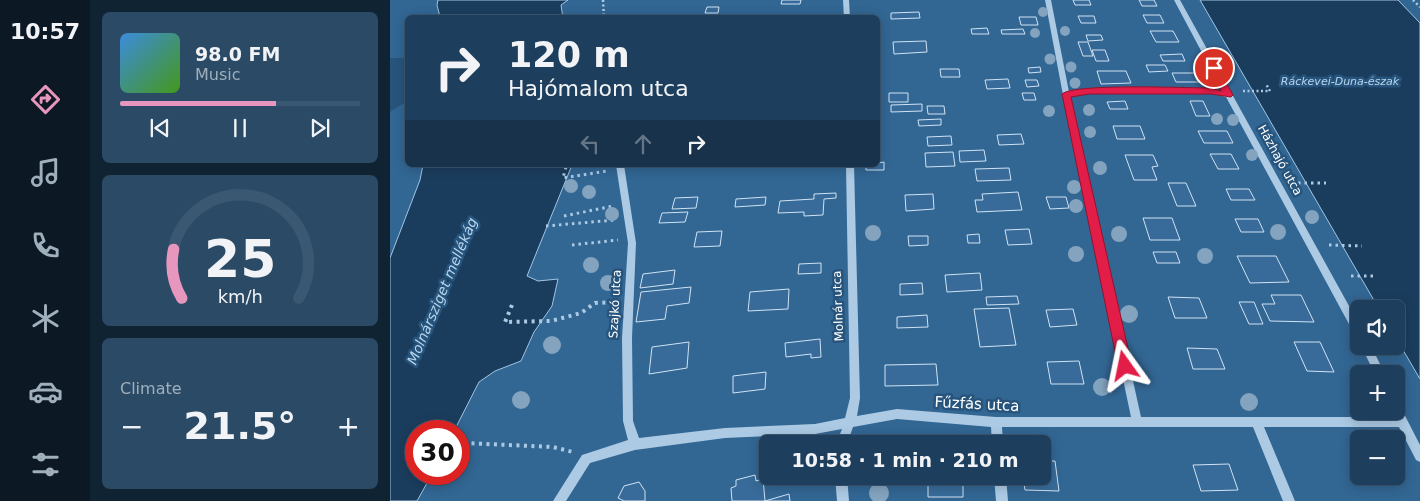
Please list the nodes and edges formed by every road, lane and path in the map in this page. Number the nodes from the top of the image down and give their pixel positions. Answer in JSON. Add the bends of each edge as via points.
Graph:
{"nodes":[{"id":1,"x":603,"y":0,"type":"edge"},
{"id":2,"x":846,"y":0,"type":"edge"},
{"id":3,"x":1048,"y":0,"type":"edge"},
{"id":4,"x":1177,"y":0,"type":"edge"},
{"id":5,"x":1413,"y":0,"type":"edge"},
{"id":6,"x":1420,"y":7,"type":"edge"},
{"id":7,"x":604,"y":15,"type":"edge"},
{"id":8,"x":847,"y":15,"type":"edge"},
{"id":9,"x":1266,"y":84,"type":"dead end"},
{"id":10,"x":1243,"y":91,"type":"dead end"},
{"id":11,"x":1066,"y":94,"type":"junction"},
{"id":12,"x":1228,"y":95,"type":"junction"},
{"id":13,"x":566,"y":167,"type":"dead end"},
{"id":14,"x":620,"y":167,"type":"edge"},
{"id":15,"x":850,"y":167,"type":"edge"},
{"id":16,"x":588,"y":174,"type":"dead end"},
{"id":17,"x":1298,"y":183,"type":"dead end"},
{"id":18,"x":1326,"y":183,"type":"dead end"},
{"id":19,"x":626,"y":206,"type":"junction"},
{"id":20,"x":564,"y":216,"type":"dead end"},
{"id":21,"x":628,"y":219,"type":"junction"},
{"id":22,"x":546,"y":226,"type":"dead end"},
{"id":23,"x":631,"y":238,"type":"junction"},
{"id":24,"x":572,"y":244,"type":"dead end"},
{"id":25,"x":1329,"y":245,"type":"dead end"},
{"id":26,"x":1362,"y":246,"type":"dead end"},
{"id":27,"x":1351,"y":276,"type":"dead end"},
{"id":28,"x":1377,"y":276,"type":"dead end"},
{"id":29,"x":629,"y":301,"type":"junction"},
{"id":30,"x":512,"y":305,"type":"dead end"},
{"id":31,"x":1350,"y":318,"type":"edge"},
{"id":32,"x":1137,"y":421,"type":"junction"},
{"id":33,"x":1256,"y":421,"type":"junction"},
{"id":34,"x":850,"y":422,"type":"junction"},
{"id":35,"x":996,"y":422,"type":"junction"},
{"id":36,"x":1401,"y":422,"type":"joint"},
{"id":37,"x":845,"y":435,"type":"edge"},
{"id":38,"x":997,"y":435,"type":"edge"},
{"id":39,"x":470,"y":443,"type":"edge"},
{"id":40,"x":635,"y":444,"type":"junction"},
{"id":41,"x":1420,"y":456,"type":"edge"},
{"id":42,"x":586,"y":459,"type":"junction"},
{"id":43,"x":842,"y":485,"type":"edge"},
{"id":44,"x":1001,"y":485,"type":"edge"},
{"id":45,"x":559,"y":501,"type":"edge"},
{"id":46,"x":843,"y":501,"type":"edge"},
{"id":47,"x":1002,"y":501,"type":"edge"},
{"id":48,"x":1289,"y":501,"type":"edge"}],
"edges":[{"from":1,"to":7,"type":"path"},
{"from":2,"to":8,"type":"street"},
{"from":3,"to":11,"type":"street"},
{"from":4,"to":12,"type":"street","name":"Házhajó utca"},
{"from":5,"to":6,"type":"path"},
{"from":9,"to":10,"type":"path","via":[[1270,91]]},
{"from":11,"to":12,"type":"street","via":[[1089,91],[1211,91]]},
{"from":11,"to":32,"type":"street"},
{"from":12,"to":31,"type":"street","name":"Házhajó utca"},
{"from":13,"to":16,"type":"path","via":[[564,178]]},
{"from":14,"to":19,"type":"street","name":"Szajkó utca"},
{"from":15,"to":34,"type":"street","name":"Molnár utca","via":[[855,398]]},
{"from":17,"to":18,"type":"path"},
{"from":19,"to":20,"type":"path","via":[[597,208],[583,214]]},
{"from":19,"to":21,"type":"street","name":"Szajkó utca"},
{"from":21,"to":22,"type":"path"},
{"from":21,"to":23,"type":"street","name":"Szajkó utca"},
{"from":23,"to":24,"type":"path"},
{"from":23,"to":29,"type":"street","name":"Szajkó utca"},
{"from":25,"to":26,"type":"path"},
{"from":27,"to":28,"type":"path"},
{"from":29,"to":30,"type":"path","via":[[594,304],[581,313],[551,321],[505,322]]},
{"from":29,"to":40,"type":"street","name":"Szajkó utca","via":[[628,421]]},
{"from":32,"to":33,"type":"street","name":"Fűzfás utca"},
{"from":32,"to":35,"type":"street","name":"Fűzfás utca"},
{"from":33,"to":36,"type":"street","name":"Fűzfás utca"},
{"from":33,"to":48,"type":"street"},
{"from":34,"to":35,"type":"street","name":"Fűzfás utca","via":[[897,414]]},
{"from":34,"to":37,"type":"street","name":"Molnár utca"},
{"from":34,"to":40,"type":"street","name":"Fűzfás utca","via":[[815,429],[725,433]]},
{"from":35,"to":38,"type":"street"},
{"from":36,"to":41,"type":"street"},
{"from":39,"to":42,"type":"path","via":[[554,446]]},
{"from":40,"to":42,"type":"street","name":"Fűzfás utca"},
{"from":42,"to":45,"type":"street"},
{"from":43,"to":46,"type":"street"},
{"from":44,"to":47,"type":"street"}]}
